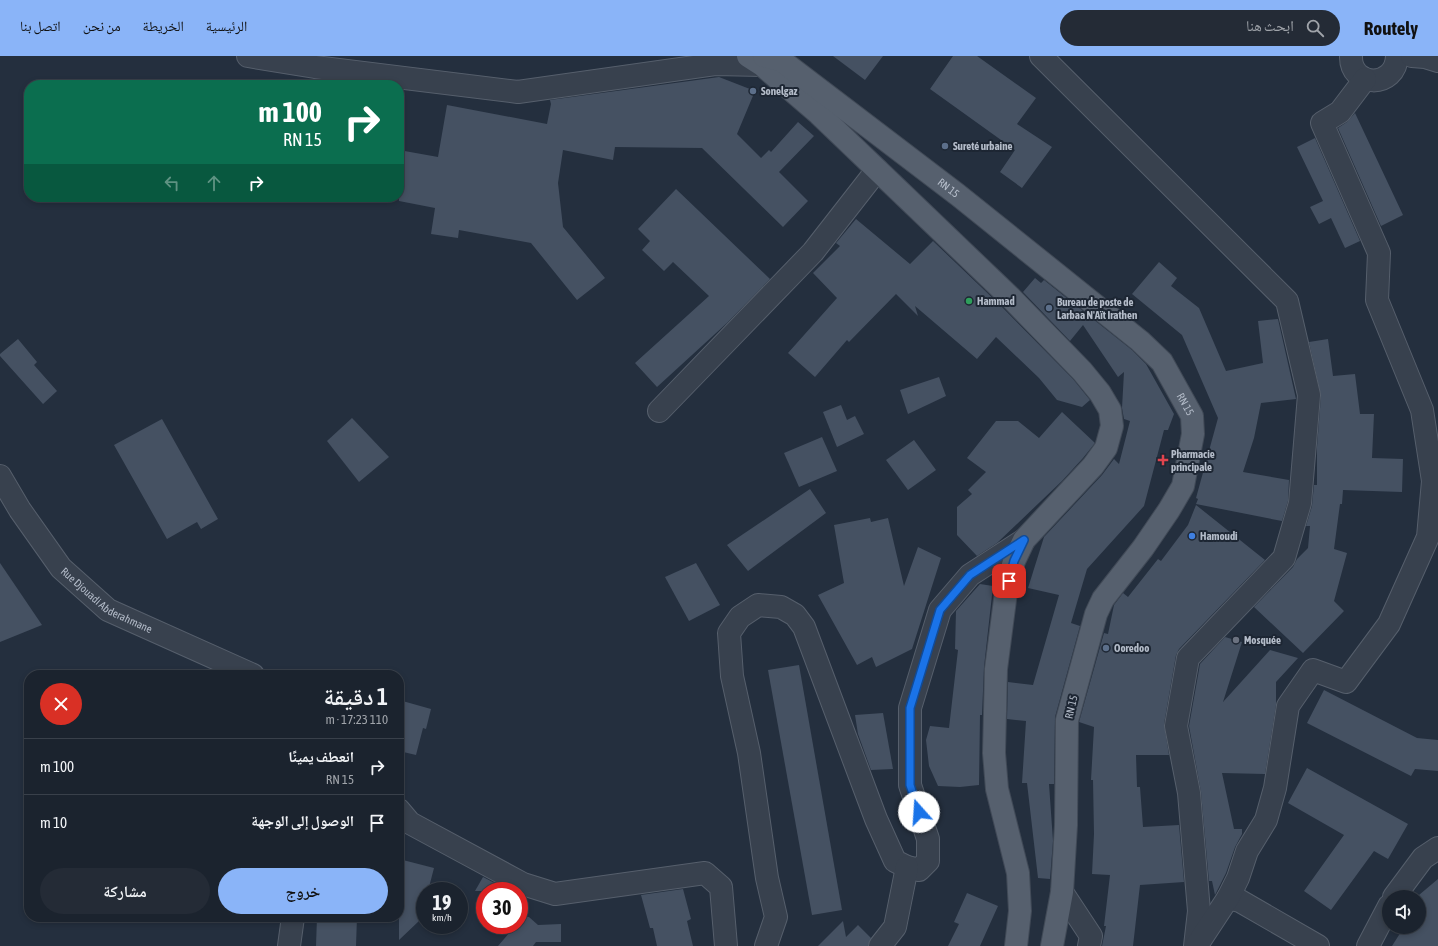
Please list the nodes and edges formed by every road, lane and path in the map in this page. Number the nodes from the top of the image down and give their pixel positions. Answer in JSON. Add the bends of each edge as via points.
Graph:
{"nodes":[{"id":1,"x":248,"y":56,"type":"edge"},
{"id":2,"x":1042,"y":56,"type":"edge"},
{"id":3,"x":1351,"y":56,"type":"edge"},
{"id":4,"x":1397,"y":56,"type":"edge"},
{"id":5,"x":1412,"y":56,"type":"edge"},
{"id":6,"x":758,"y":59,"type":"edge"},
{"id":7,"x":1438,"y":61,"type":"edge"},
{"id":8,"x":1366,"y":79,"type":"junction"},
{"id":9,"x":877,"y":170,"type":"junction"},
{"id":10,"x":659,"y":411,"type":"dead end"},
{"id":11,"x":0,"y":476,"type":"edge"},
{"id":12,"x":1024,"y":540,"type":"junction"},
{"id":13,"x":243,"y":670,"type":"edge"},
{"id":14,"x":404,"y":816,"type":"edge"},
{"id":15,"x":1438,"y":848,"type":"edge"},
{"id":16,"x":907,"y":867,"type":"junction"},
{"id":17,"x":1399,"y":890,"type":"edge"},
{"id":18,"x":1062,"y":892,"type":"junction"},
{"id":19,"x":1228,"y":898,"type":"junction"},
{"id":20,"x":1382,"y":919,"type":"edge"},
{"id":21,"x":292,"y":922,"type":"edge"},
{"id":22,"x":289,"y":946,"type":"edge"},
{"id":23,"x":726,"y":946,"type":"edge"},
{"id":24,"x":766,"y":946,"type":"edge"},
{"id":25,"x":880,"y":946,"type":"edge"},
{"id":26,"x":1016,"y":946,"type":"edge"},
{"id":27,"x":1052,"y":946,"type":"edge"},
{"id":28,"x":1089,"y":946,"type":"edge"},
{"id":29,"x":1196,"y":946,"type":"edge"},
{"id":30,"x":1318,"y":946,"type":"edge"},
{"id":31,"x":1368,"y":946,"type":"edge"}],
"edges":[{"from":1,"to":6,"type":"street","via":[[315,67],[518,92]]},
{"from":2,"to":29,"type":"street","via":[[1287,301],[1309,395],[1300,503],[1284,558],[1188,658],[1176,726],[1189,792],[1199,911]]},
{"from":3,"to":8,"type":"street","via":[[1354,69]]},
{"from":4,"to":8,"type":"street","via":[[1394,70],[1388,76],[1381,80]]},
{"from":5,"to":7,"type":"street"},
{"from":6,"to":9,"type":"main road"},
{"from":6,"to":18,"type":"main road","name":"RN 15","via":[[782,61],[958,195],[1140,341],[1162,362],[1192,416],[1193,434],[1183,486],[1143,548],[1103,599],[1096,614],[1069,712]]},
{"from":8,"to":19,"type":"street","via":[[1340,112],[1322,123],[1379,253],[1377,300],[1422,410],[1433,481],[1428,537],[1389,624],[1346,682],[1313,670],[1288,706],[1275,788],[1266,820],[1247,851]]},
{"from":9,"to":10,"type":"street","via":[[813,252]]},
{"from":9,"to":12,"type":"main road","via":[[1082,370],[1110,410],[1112,426],[1106,448],[1093,466]]},
{"from":11,"to":13,"type":"street","name":"Rue Djouadi Abderahmane","via":[[20,510],[61,568],[108,610]]},
{"from":12,"to":16,"type":"street","via":[[970,575],[940,610],[910,708],[910,785],[928,839],[928,861],[919,870]]},
{"from":12,"to":26,"type":"main road","via":[[1014,561],[1006,592],[996,669],[994,753],[997,789],[1018,873],[1020,911]]},
{"from":14,"to":23,"type":"street","via":[[417,827],[524,884],[555,894],[705,873],[721,887]]},
{"from":15,"to":17,"type":"street","via":[[1423,858]]},
{"from":16,"to":24,"type":"street","via":[[895,861],[876,819],[804,627],[795,615],[781,607],[758,605],[740,617],[729,633],[732,676],[749,753],[767,878],[776,917]]},
{"from":16,"to":25,"type":"street","via":[[895,927]]},
{"from":18,"to":27,"type":"main road","name":"RN 15"},
{"from":18,"to":28,"type":"street","via":[[1092,936]]},
{"from":19,"to":29,"type":"street"},
{"from":19,"to":30,"type":"street","via":[[1240,901]]},
{"from":20,"to":31,"type":"street"},
{"from":21,"to":22,"type":"street"}]}
